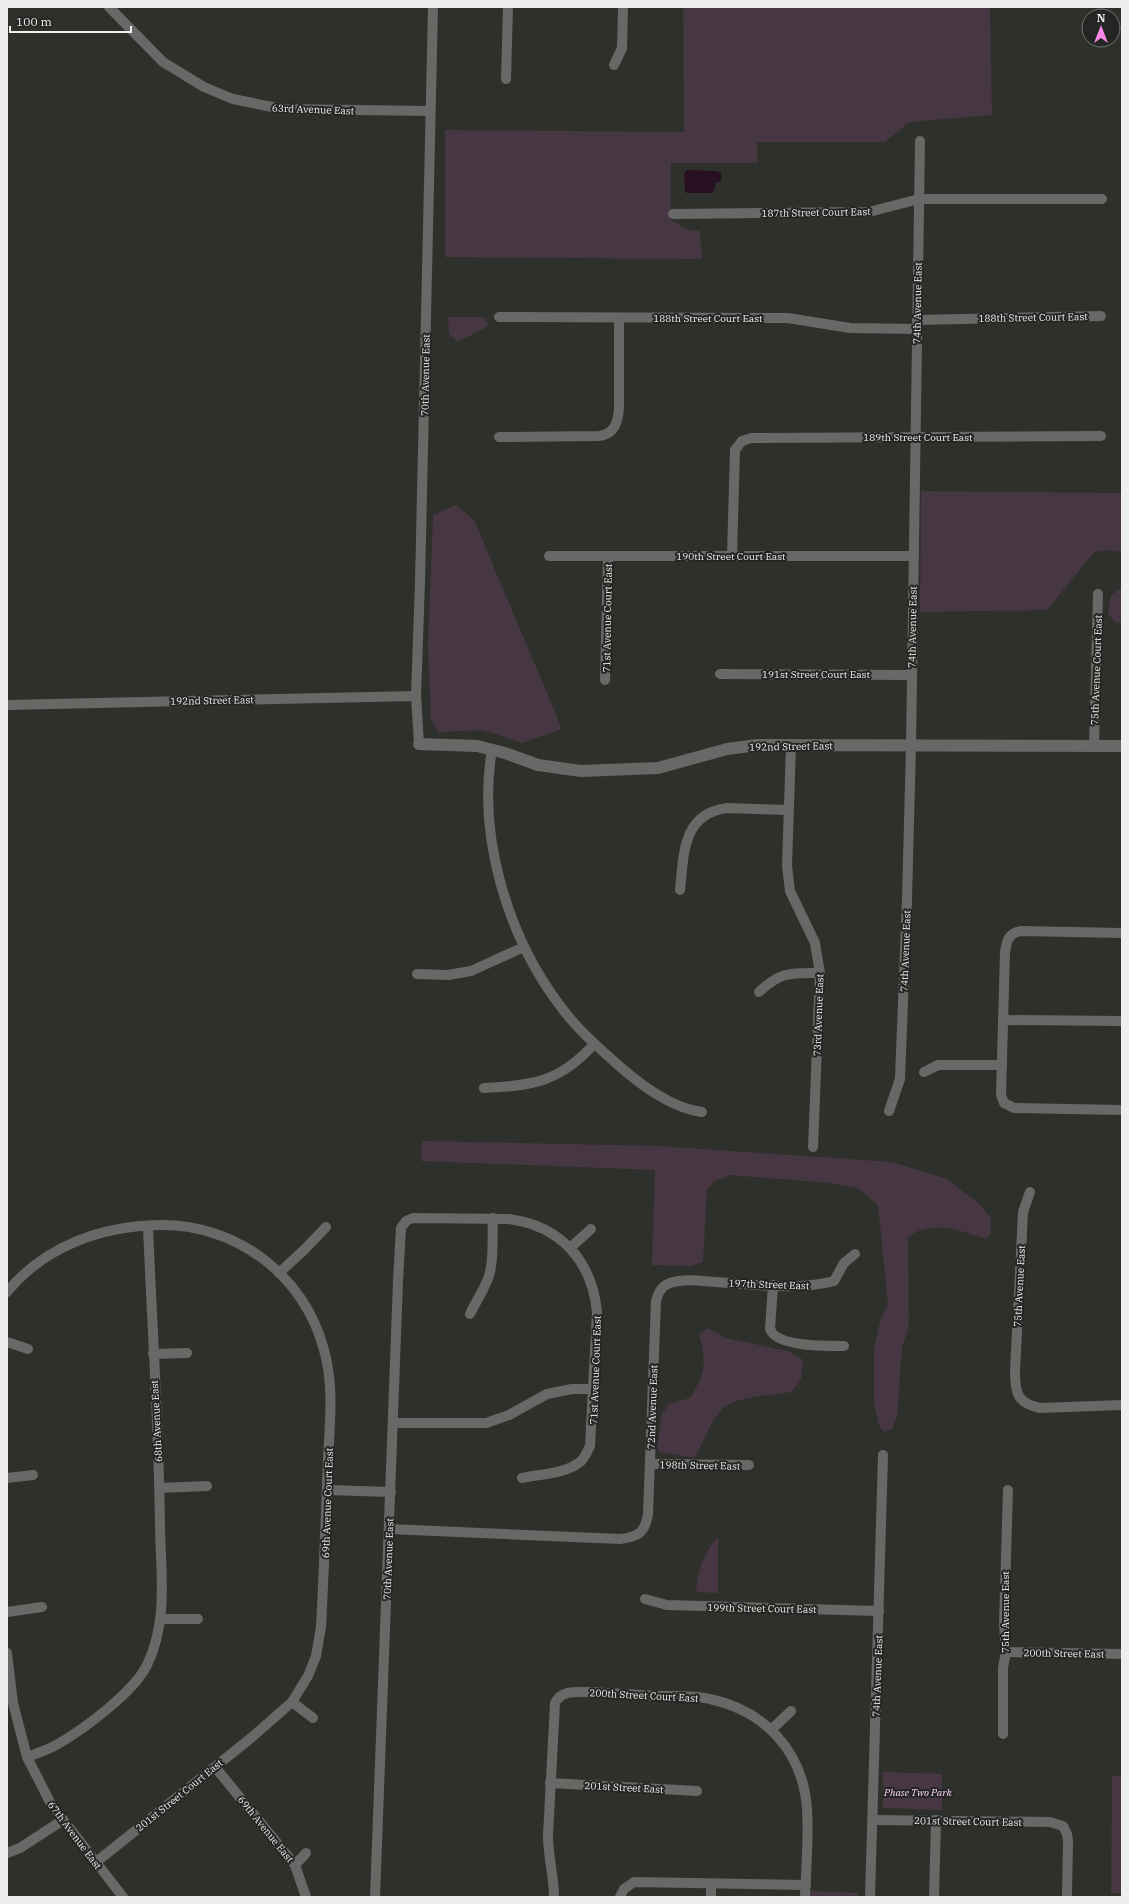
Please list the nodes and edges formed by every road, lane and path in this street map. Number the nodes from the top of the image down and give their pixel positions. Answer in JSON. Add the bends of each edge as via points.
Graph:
{"nodes":[{"id":1,"x":109,"y":7,"type":"edge"},
{"id":2,"x":433,"y":7,"type":"edge"},
{"id":3,"x":508,"y":7,"type":"edge"},
{"id":4,"x":623,"y":7,"type":"edge"},
{"id":5,"x":614,"y":65,"type":"dead end"},
{"id":6,"x":506,"y":79,"type":"dead end"},
{"id":7,"x":430,"y":111,"type":"junction"},
{"id":8,"x":920,"y":141,"type":"dead end"},
{"id":9,"x":919,"y":199,"type":"junction"},
{"id":10,"x":1102,"y":199,"type":"dead end"},
{"id":11,"x":673,"y":214,"type":"dead end"},
{"id":12,"x":1101,"y":316,"type":"dead end"},
{"id":13,"x":499,"y":317,"type":"dead end"},
{"id":14,"x":619,"y":319,"type":"junction"},
{"id":15,"x":917,"y":324,"type":"junction"},
{"id":16,"x":1101,"y":436,"type":"dead end"},
{"id":17,"x":499,"y":437,"type":"dead end"},
{"id":18,"x":915,"y":438,"type":"junction"},
{"id":19,"x":732,"y":555,"type":"junction"},
{"id":20,"x":549,"y":556,"type":"dead end"},
{"id":21,"x":914,"y":556,"type":"junction"},
{"id":22,"x":608,"y":557,"type":"junction"},
{"id":23,"x":1098,"y":594,"type":"dead end"},
{"id":24,"x":720,"y":674,"type":"dead end"},
{"id":25,"x":911,"y":675,"type":"junction"},
{"id":26,"x":605,"y":680,"type":"dead end"},
{"id":27,"x":416,"y":696,"type":"junction"},
{"id":28,"x":7,"y":705,"type":"edge"},
{"id":29,"x":419,"y":744,"type":"joint"},
{"id":30,"x":791,"y":745,"type":"junction"},
{"id":31,"x":911,"y":746,"type":"junction"},
{"id":32,"x":1094,"y":746,"type":"junction"},
{"id":33,"x":1122,"y":746,"type":"edge"},
{"id":34,"x":492,"y":750,"type":"junction"},
{"id":35,"x":788,"y":810,"type":"junction"},
{"id":36,"x":680,"y":890,"type":"dead end"},
{"id":37,"x":1122,"y":933,"type":"edge"},
{"id":38,"x":524,"y":947,"type":"junction"},
{"id":39,"x":820,"y":973,"type":"junction"},
{"id":40,"x":417,"y":974,"type":"dead end"},
{"id":41,"x":759,"y":992,"type":"dead end"},
{"id":42,"x":1003,"y":1020,"type":"junction"},
{"id":43,"x":1122,"y":1021,"type":"edge"},
{"id":44,"x":594,"y":1044,"type":"junction"},
{"id":45,"x":1002,"y":1065,"type":"junction"},
{"id":46,"x":924,"y":1072,"type":"dead end"},
{"id":47,"x":484,"y":1088,"type":"dead end"},
{"id":48,"x":1122,"y":1110,"type":"edge"},
{"id":49,"x":889,"y":1111,"type":"dead end"},
{"id":50,"x":702,"y":1112,"type":"dead end"},
{"id":51,"x":813,"y":1147,"type":"dead end"},
{"id":52,"x":1030,"y":1192,"type":"dead end"},
{"id":53,"x":493,"y":1218,"type":"junction"},
{"id":54,"x":406,"y":1221,"type":"joint"},
{"id":55,"x":148,"y":1226,"type":"junction"},
{"id":56,"x":326,"y":1228,"type":"dead end"},
{"id":57,"x":591,"y":1229,"type":"dead end"},
{"id":58,"x":570,"y":1248,"type":"junction"},
{"id":59,"x":855,"y":1254,"type":"dead end"},
{"id":60,"x":279,"y":1273,"type":"junction"},
{"id":61,"x":670,"y":1283,"type":"joint"},
{"id":62,"x":773,"y":1285,"type":"junction"},
{"id":63,"x":7,"y":1292,"type":"edge"},
{"id":64,"x":470,"y":1314,"type":"dead end"},
{"id":65,"x":7,"y":1342,"type":"edge"},
{"id":66,"x":844,"y":1346,"type":"dead end"},
{"id":67,"x":28,"y":1349,"type":"dead end"},
{"id":68,"x":187,"y":1353,"type":"dead end"},
{"id":69,"x":153,"y":1354,"type":"junction"},
{"id":70,"x":594,"y":1389,"type":"junction"},
{"id":71,"x":1122,"y":1405,"type":"edge"},
{"id":72,"x":394,"y":1423,"type":"junction"},
{"id":73,"x":883,"y":1455,"type":"dead end"},
{"id":74,"x":651,"y":1464,"type":"junction"},
{"id":75,"x":749,"y":1465,"type":"dead end"},
{"id":76,"x":33,"y":1475,"type":"dead end"},
{"id":77,"x":7,"y":1478,"type":"edge"},
{"id":78,"x":522,"y":1478,"type":"dead end"},
{"id":79,"x":206,"y":1486,"type":"dead end"},
{"id":80,"x":160,"y":1488,"type":"junction"},
{"id":81,"x":328,"y":1490,"type":"junction"},
{"id":82,"x":1008,"y":1490,"type":"dead end"},
{"id":83,"x":391,"y":1492,"type":"junction"},
{"id":84,"x":389,"y":1530,"type":"junction"},
{"id":85,"x":645,"y":1599,"type":"dead end"},
{"id":86,"x":42,"y":1607,"type":"dead end"},
{"id":87,"x":879,"y":1611,"type":"junction"},
{"id":88,"x":7,"y":1612,"type":"edge"},
{"id":89,"x":160,"y":1619,"type":"junction"},
{"id":90,"x":198,"y":1619,"type":"dead end"},
{"id":91,"x":1006,"y":1652,"type":"junction"},
{"id":92,"x":7,"y":1653,"type":"edge"},
{"id":93,"x":1122,"y":1654,"type":"edge"},
{"id":94,"x":292,"y":1702,"type":"junction"},
{"id":95,"x":791,"y":1711,"type":"dead end"},
{"id":96,"x":313,"y":1718,"type":"dead end"},
{"id":97,"x":263,"y":1728,"type":"joint"},
{"id":98,"x":772,"y":1729,"type":"junction"},
{"id":99,"x":1003,"y":1734,"type":"dead end"},
{"id":100,"x":27,"y":1757,"type":"junction"},
{"id":101,"x":215,"y":1767,"type":"junction"},
{"id":102,"x":550,"y":1783,"type":"junction"},
{"id":103,"x":697,"y":1791,"type":"dead end"},
{"id":104,"x":63,"y":1820,"type":"junction"},
{"id":105,"x":873,"y":1820,"type":"junction"},
{"id":106,"x":936,"y":1820,"type":"junction"},
{"id":107,"x":7,"y":1853,"type":"edge"},
{"id":108,"x":306,"y":1853,"type":"dead end"},
{"id":109,"x":95,"y":1863,"type":"junction"},
{"id":110,"x":295,"y":1865,"type":"junction"},
{"id":111,"x":711,"y":1884,"type":"junction"},
{"id":112,"x":806,"y":1885,"type":"junction"},
{"id":113,"x":622,"y":1893,"type":"edge"},
{"id":114,"x":123,"y":1897,"type":"edge"},
{"id":115,"x":306,"y":1897,"type":"edge"},
{"id":116,"x":375,"y":1897,"type":"edge"},
{"id":117,"x":554,"y":1897,"type":"edge"},
{"id":118,"x":711,"y":1897,"type":"edge"},
{"id":119,"x":805,"y":1897,"type":"edge"},
{"id":120,"x":870,"y":1897,"type":"edge"},
{"id":121,"x":934,"y":1897,"type":"edge"},
{"id":122,"x":1067,"y":1897,"type":"edge"}],
"edges":[{"from":1,"to":7,"type":"street","name":"63rd Avenue East","via":[[167,65],[204,87],[233,99],[282,109]]},
{"from":2,"to":7,"type":"street","name":"70th Avenue East"},
{"from":3,"to":6,"type":"street"},
{"from":4,"to":5,"type":"street","via":[[622,48]]},
{"from":7,"to":27,"type":"street","name":"70th Avenue East","via":[[421,574]]},
{"from":8,"to":9,"type":"street","name":"74th Avenue East"},
{"from":9,"to":10,"type":"street","name":"187th Street Court East"},
{"from":9,"to":11,"type":"street","name":"187th Street Court East","via":[[869,212]]},
{"from":9,"to":15,"type":"street","name":"74th Avenue East"},
{"from":12,"to":15,"type":"street","name":"188th Street Court East"},
{"from":13,"to":14,"type":"street","name":"188th Street Court East"},
{"from":14,"to":15,"type":"street","name":"188th Street Court East","via":[[788,318],[850,328]]},
{"from":14,"to":17,"type":"street","via":[[619,416],[616,427],[610,433],[599,436]]},
{"from":15,"to":18,"type":"street","name":"74th Avenue East"},
{"from":16,"to":18,"type":"street","name":"189th Street Court East"},
{"from":18,"to":19,"type":"street","name":"189th Street Court East","via":[[761,437],[742,441],[734,460]]},
{"from":18,"to":21,"type":"street","name":"74th Avenue East"},
{"from":19,"to":21,"type":"street","name":"190th Street Court East"},
{"from":19,"to":22,"type":"street","name":"190th Street Court East"},
{"from":20,"to":22,"type":"street","name":"190th Street Court East"},
{"from":21,"to":25,"type":"street","name":"74th Avenue East"},
{"from":22,"to":26,"type":"street","name":"71st Avenue Court East"},
{"from":23,"to":32,"type":"street","name":"75th Avenue Court East"},
{"from":24,"to":25,"type":"street","name":"191st Street Court East"},
{"from":25,"to":31,"type":"street","name":"74th Avenue East"},
{"from":27,"to":28,"type":"street","name":"192nd Street East"},
{"from":27,"to":29,"type":"street","name":"70th Avenue East"},
{"from":29,"to":34,"type":"street","name":"192nd Street East","via":[[477,746]]},
{"from":30,"to":31,"type":"street","name":"192nd Street East"},
{"from":30,"to":34,"type":"street","name":"192nd Street East","via":[[757,745],[727,749],[670,766],[641,770],[561,769],[538,765]]},
{"from":30,"to":35,"type":"street","name":"73rd Avenue East"},
{"from":31,"to":32,"type":"street","name":"192nd Street East"},
{"from":31,"to":49,"type":"street","name":"74th Avenue East","via":[[900,1079]]},
{"from":32,"to":33,"type":"street","name":"192nd Street East"},
{"from":34,"to":38,"type":"street","via":[[489,808],[495,858],[506,901]]},
{"from":35,"to":36,"type":"street","via":[[727,808],[703,818],[689,833]]},
{"from":35,"to":39,"type":"street","name":"73rd Avenue East","via":[[788,879],[796,904],[815,943]]},
{"from":37,"to":42,"type":"street","via":[[1020,931],[1011,934],[1005,952]]},
{"from":38,"to":40,"type":"street","via":[[471,971],[452,975]]},
{"from":38,"to":44,"type":"street","via":[[561,1008]]},
{"from":39,"to":41,"type":"street","via":[[791,973],[779,976]]},
{"from":39,"to":51,"type":"street","name":"73rd Avenue East"},
{"from":42,"to":43,"type":"street"},
{"from":42,"to":45,"type":"street"},
{"from":44,"to":47,"type":"street","via":[[564,1071],[544,1080],[522,1086]]},
{"from":44,"to":50,"type":"street","via":[[632,1077],[660,1096],[688,1110]]},
{"from":45,"to":46,"type":"street","via":[[938,1064]]},
{"from":45,"to":48,"type":"street","via":[[1001,1096],[1004,1103],[1014,1108]]},
{"from":52,"to":71,"type":"street","name":"75th Avenue East","via":[[1023,1212],[1015,1371],[1018,1395],[1029,1406],[1040,1408]]},
{"from":53,"to":54,"type":"street","name":"71st Avenue Court East","via":[[413,1218]]},
{"from":53,"to":58,"type":"street","name":"71st Avenue Court East","via":[[524,1221],[550,1232]]},
{"from":53,"to":64,"type":"street","via":[[491,1270],[488,1281]]},
{"from":54,"to":72,"type":"street","name":"70th Avenue East","via":[[401,1234]]},
{"from":55,"to":60,"type":"street","via":[[167,1225],[208,1231],[233,1240],[256,1253]]},
{"from":55,"to":63,"type":"street","via":[[113,1230],[68,1244],[33,1265]]},
{"from":55,"to":69,"type":"street","name":"68th Avenue East"},
{"from":56,"to":60,"type":"street"},
{"from":57,"to":58,"type":"street"},
{"from":58,"to":70,"type":"street","name":"71st Avenue Court East","via":[[586,1270],[596,1298]]},
{"from":59,"to":62,"type":"street","name":"197th Street East","via":[[844,1263],[834,1282],[814,1285]]},
{"from":60,"to":81,"type":"street","name":"69th Avenue Court East","via":[[306,1305],[325,1351],[330,1397]]},
{"from":61,"to":62,"type":"street","name":"197th Street East","via":[[687,1280]]},
{"from":61,"to":74,"type":"street","name":"72nd Avenue East","via":[[661,1289],[656,1301]]},
{"from":62,"to":66,"type":"street","via":[[770,1329],[772,1334],[778,1339],[792,1343]]},
{"from":65,"to":67,"type":"street"},
{"from":68,"to":69,"type":"street"},
{"from":69,"to":80,"type":"street","name":"68th Avenue East"},
{"from":70,"to":72,"type":"street","via":[[572,1389],[547,1394],[509,1415],[486,1423]]},
{"from":70,"to":78,"type":"street","name":"71st Avenue Court East","via":[[590,1446],[580,1462],[565,1469]]},
{"from":72,"to":83,"type":"street","name":"70th Avenue East"},
{"from":73,"to":87,"type":"street","name":"74th Avenue East"},
{"from":74,"to":75,"type":"street","name":"198th Street East"},
{"from":74,"to":84,"type":"street","name":"72nd Avenue East","via":[[648,1514],[644,1529],[630,1538]]},
{"from":76,"to":77,"type":"street"},
{"from":79,"to":80,"type":"street"},
{"from":80,"to":89,"type":"street","name":"68th Avenue East"},
{"from":81,"to":83,"type":"street"},
{"from":81,"to":94,"type":"street","name":"69th Avenue Court East","via":[[319,1644],[308,1676]]},
{"from":82,"to":91,"type":"street","name":"75th Avenue East","via":[[1004,1624]]},
{"from":83,"to":84,"type":"street","name":"70th Avenue East"},
{"from":84,"to":116,"type":"street","name":"70th Avenue East"},
{"from":85,"to":87,"type":"street","name":"199th Street Court East","via":[[667,1605]]},
{"from":86,"to":88,"type":"street"},
{"from":87,"to":105,"type":"street","name":"74th Avenue East"},
{"from":89,"to":90,"type":"street"},
{"from":89,"to":100,"type":"street","name":"68th Avenue East","via":[[156,1642],[147,1666],[115,1702],[71,1736]]},
{"from":91,"to":93,"type":"street","name":"200th Street East"},
{"from":91,"to":99,"type":"street","name":"75th Avenue East","via":[[1003,1668]]},
{"from":92,"to":100,"type":"street","name":"67th Avenue East","via":[[13,1703]]},
{"from":94,"to":96,"type":"street"},
{"from":94,"to":97,"type":"street","name":"69th Avenue Court East"},
{"from":95,"to":98,"type":"street"},
{"from":97,"to":101,"type":"street","name":"201st Street Court East"},
{"from":98,"to":102,"type":"street","name":"200th Street Court East","via":[[730,1704],[699,1697],[571,1692],[558,1698],[555,1703]]},
{"from":98,"to":112,"type":"street","name":"200th Street Court East","via":[[794,1760],[803,1787],[807,1808]]},
{"from":100,"to":104,"type":"street","name":"67th Avenue East","via":[[51,1804]]},
{"from":101,"to":109,"type":"street","name":"201st Street Court East"},
{"from":101,"to":110,"type":"street","name":"69th Avenue East"},
{"from":102,"to":103,"type":"street","name":"201st Street East"},
{"from":102,"to":117,"type":"street","via":[[548,1850],[554,1880]]},
{"from":104,"to":107,"type":"street","via":[[20,1848]]},
{"from":104,"to":109,"type":"street","name":"67th Avenue East"},
{"from":105,"to":106,"type":"street","name":"201st Street Court East"},
{"from":105,"to":120,"type":"street","name":"74th Avenue East"},
{"from":106,"to":121,"type":"street"},
{"from":106,"to":122,"type":"street","name":"201st Street Court East","via":[[1050,1822],[1063,1826],[1068,1840]]},
{"from":108,"to":110,"type":"street"},
{"from":109,"to":114,"type":"street","name":"67th Avenue East"},
{"from":110,"to":115,"type":"street","name":"69th Avenue East"},
{"from":111,"to":112,"type":"street"},
{"from":111,"to":113,"type":"street","via":[[634,1882]]},
{"from":111,"to":118,"type":"street"},
{"from":112,"to":119,"type":"street","name":"200th Street Court East"}]}
